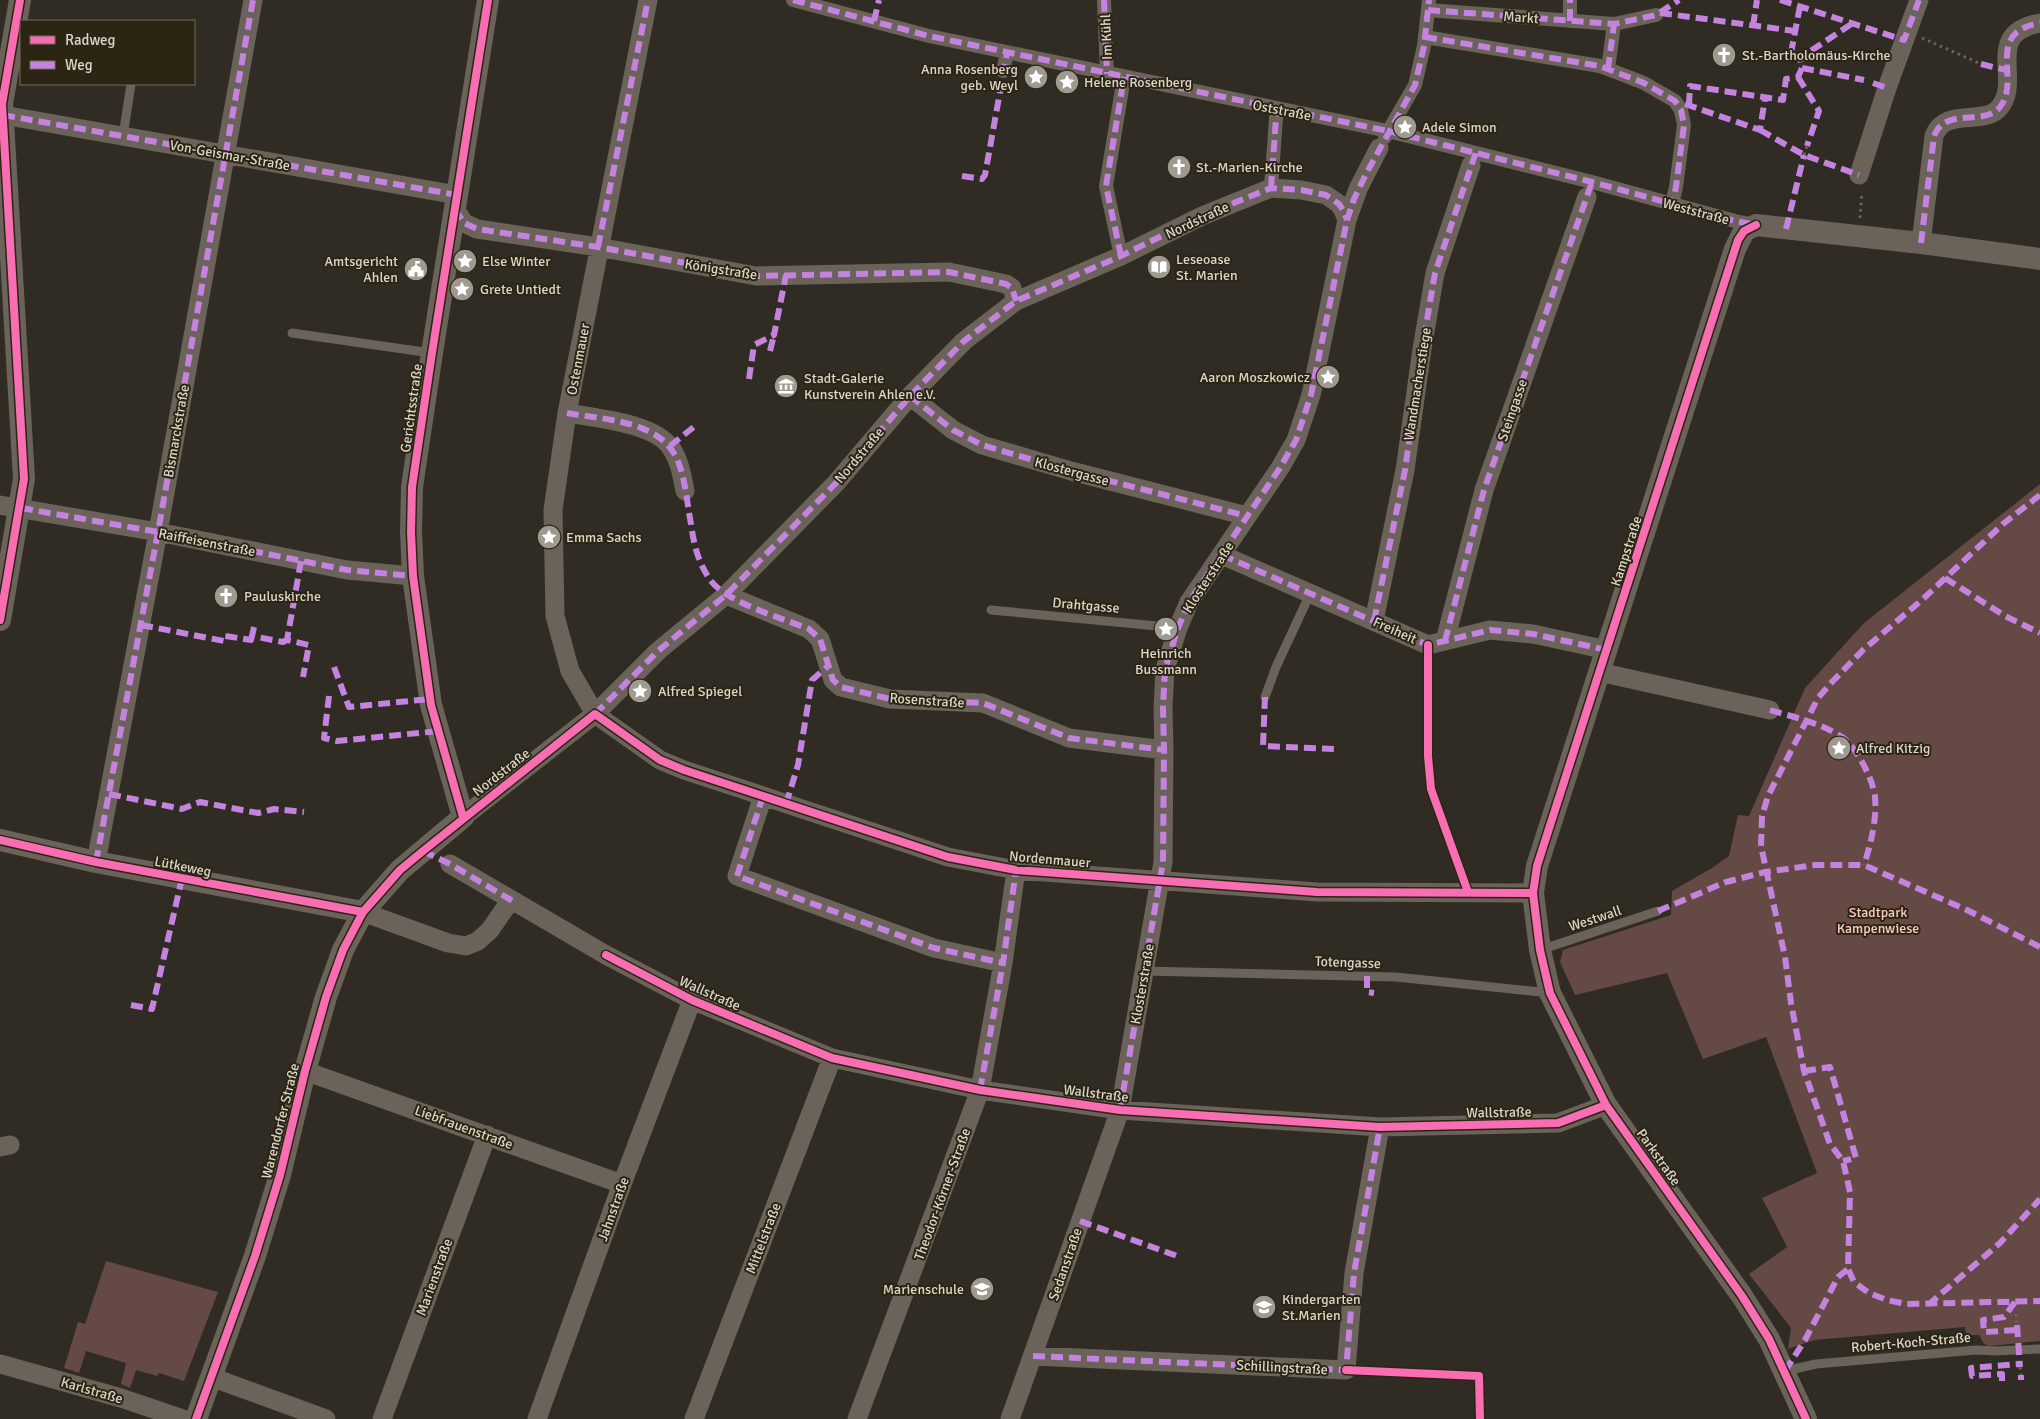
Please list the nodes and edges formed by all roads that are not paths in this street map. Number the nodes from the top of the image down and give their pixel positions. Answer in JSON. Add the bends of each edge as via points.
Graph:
{"nodes":[{"id":1,"x":20,"y":0,"type":"edge"},
{"id":2,"x":253,"y":0,"type":"edge"},
{"id":3,"x":488,"y":0,"type":"edge"},
{"id":4,"x":648,"y":0,"type":"edge"},
{"id":5,"x":793,"y":0,"type":"edge"},
{"id":6,"x":1104,"y":0,"type":"edge"},
{"id":7,"x":1570,"y":0,"type":"edge"},
{"id":8,"x":1919,"y":0,"type":"edge"},
{"id":9,"x":1429,"y":5,"type":"edge"},
{"id":10,"x":1656,"y":15,"type":"dead end"},
{"id":11,"x":1570,"y":21,"type":"junction"},
{"id":12,"x":2040,"y":23,"type":"edge"},
{"id":13,"x":1614,"y":24,"type":"junction"},
{"id":14,"x":1425,"y":37,"type":"junction"},
{"id":15,"x":1007,"y":53,"type":"junction"},
{"id":16,"x":1608,"y":69,"type":"junction"},
{"id":17,"x":1003,"y":71,"type":"dead end"},
{"id":18,"x":1107,"y":74,"type":"junction"},
{"id":19,"x":1124,"y":78,"type":"junction"},
{"id":20,"x":131,"y":85,"type":"edge"},
{"id":21,"x":1675,"y":101,"type":"junction"},
{"id":22,"x":1689,"y":105,"type":"dead end"},
{"id":23,"x":1279,"y":109,"type":"junction"},
{"id":24,"x":3,"y":115,"type":"junction"},
{"id":25,"x":1388,"y":131,"type":"junction"},
{"id":26,"x":122,"y":136,"type":"junction"},
{"id":27,"x":1380,"y":148,"type":"joint"},
{"id":28,"x":225,"y":155,"type":"junction"},
{"id":29,"x":1474,"y":159,"type":"junction"},
{"id":30,"x":1859,"y":175,"type":"road end"},
{"id":31,"x":1271,"y":188,"type":"junction"},
{"id":32,"x":1590,"y":189,"type":"junction"},
{"id":33,"x":456,"y":202,"type":"junction"},
{"id":34,"x":1672,"y":204,"type":"junction"},
{"id":35,"x":1348,"y":220,"type":"junction"},
{"id":36,"x":1756,"y":225,"type":"junction"},
{"id":37,"x":1921,"y":243,"type":"junction"},
{"id":38,"x":598,"y":247,"type":"junction"},
{"id":39,"x":1121,"y":256,"type":"junction"},
{"id":40,"x":2040,"y":259,"type":"edge"},
{"id":41,"x":1016,"y":301,"type":"junction"},
{"id":42,"x":292,"y":333,"type":"dead end"},
{"id":43,"x":432,"y":354,"type":"junction"},
{"id":44,"x":910,"y":396,"type":"junction"},
{"id":45,"x":567,"y":413,"type":"junction"},
{"id":46,"x":685,"y":491,"type":"dead end"},
{"id":47,"x":10,"y":506,"type":"edge"},
{"id":48,"x":1247,"y":516,"type":"junction"},
{"id":49,"x":158,"y":532,"type":"junction"},
{"id":50,"x":1222,"y":555,"type":"junction"},
{"id":51,"x":413,"y":576,"type":"junction"},
{"id":52,"x":1310,"y":594,"type":"junction"},
{"id":53,"x":726,"y":596,"type":"junction"},
{"id":54,"x":991,"y":610,"type":"dead end"},
{"id":55,"x":0,"y":620,"type":"edge"},
{"id":56,"x":1374,"y":621,"type":"junction"},
{"id":57,"x":1178,"y":628,"type":"junction"},
{"id":58,"x":1445,"y":642,"type":"junction"},
{"id":59,"x":1607,"y":650,"type":"junction"},
{"id":60,"x":1600,"y":672,"type":"junction"},
{"id":61,"x":1265,"y":697,"type":"dead end"},
{"id":62,"x":1770,"y":710,"type":"dead end"},
{"id":63,"x":595,"y":714,"type":"junction"},
{"id":64,"x":1164,"y":750,"type":"junction"},
{"id":65,"x":764,"y":796,"type":"junction"},
{"id":66,"x":463,"y":817,"type":"junction"},
{"id":67,"x":0,"y":840,"type":"edge"},
{"id":68,"x":422,"y":850,"type":"joint"},
{"id":69,"x":96,"y":862,"type":"junction"},
{"id":70,"x":450,"y":864,"type":"dead end"},
{"id":71,"x":1016,"y":870,"type":"junction"},
{"id":72,"x":1160,"y":880,"type":"junction"},
{"id":73,"x":1533,"y":893,"type":"junction"},
{"id":74,"x":516,"y":903,"type":"junction"},
{"id":75,"x":1658,"y":911,"type":"dead end"},
{"id":76,"x":363,"y":912,"type":"junction"},
{"id":77,"x":1540,"y":950,"type":"junction"},
{"id":78,"x":1003,"y":963,"type":"junction"},
{"id":79,"x":1144,"y":971,"type":"junction"},
{"id":80,"x":1550,"y":993,"type":"junction"},
{"id":81,"x":692,"y":1000,"type":"junction"},
{"id":82,"x":832,"y":1058,"type":"junction"},
{"id":83,"x":305,"y":1071,"type":"junction"},
{"id":84,"x":980,"y":1090,"type":"junction"},
{"id":85,"x":1606,"y":1104,"type":"junction"},
{"id":86,"x":1120,"y":1110,"type":"junction"},
{"id":87,"x":1380,"y":1127,"type":"junction"},
{"id":88,"x":487,"y":1135,"type":"junction"},
{"id":89,"x":622,"y":1184,"type":"junction"},
{"id":90,"x":2040,"y":1349,"type":"edge"},
{"id":91,"x":1033,"y":1356,"type":"junction"},
{"id":92,"x":0,"y":1364,"type":"edge"},
{"id":93,"x":1785,"y":1371,"type":"junction"},
{"id":94,"x":211,"y":1377,"type":"junction"},
{"id":95,"x":183,"y":1419,"type":"edge"},
{"id":96,"x":196,"y":1419,"type":"edge"},
{"id":97,"x":326,"y":1419,"type":"edge"},
{"id":98,"x":382,"y":1419,"type":"edge"},
{"id":99,"x":536,"y":1419,"type":"edge"},
{"id":100,"x":694,"y":1419,"type":"edge"},
{"id":101,"x":857,"y":1419,"type":"edge"},
{"id":102,"x":1010,"y":1419,"type":"edge"},
{"id":103,"x":1806,"y":1419,"type":"edge"}],
"edges":[{"from":1,"to":24,"type":"street","via":[[3,94]]},
{"from":2,"to":28,"type":"street","name":"Bismarckstraße"},
{"from":3,"to":33,"type":"street","name":"Gerichtsstraße"},
{"from":4,"to":38,"type":"street","name":"Ostenmauer"},
{"from":5,"to":15,"type":"street","name":"Oststraße","via":[[876,15],[929,36]]},
{"from":6,"to":18,"type":"street","name":"Im Kühl"},
{"from":7,"to":11,"type":"street"},
{"from":8,"to":30,"type":"street"},
{"from":9,"to":11,"type":"street","name":"Markt"},
{"from":9,"to":14,"type":"street","name":"Markt"},
{"from":10,"to":13,"type":"street","name":"Markt"},
{"from":11,"to":13,"type":"street","name":"Markt"},
{"from":12,"to":37,"type":"street","via":[[2027,26],[2011,39],[2006,96],[1999,108],[1986,114],[1944,122],[1937,128]]},
{"from":13,"to":16,"type":"street"},
{"from":14,"to":16,"type":"street"},
{"from":14,"to":25,"type":"street","name":"Markt","via":[[1415,85]]},
{"from":15,"to":17,"type":"street"},
{"from":15,"to":18,"type":"street","name":"Oststraße"},
{"from":16,"to":21,"type":"street","via":[[1644,83]]},
{"from":18,"to":19,"type":"street","name":"Oststraße"},
{"from":19,"to":23,"type":"street","name":"Oststraße"},
{"from":19,"to":39,"type":"street","via":[[1106,186]]},
{"from":20,"to":26,"type":"lane"},
{"from":21,"to":22,"type":"street"},
{"from":21,"to":34,"type":"street","via":[[1684,125]]},
{"from":23,"to":25,"type":"street","name":"Oststraße"},
{"from":23,"to":31,"type":"street"},
{"from":24,"to":26,"type":"street","name":"Von-Geismar-Straße"},
{"from":24,"to":47,"type":"street","via":[[24,479]]},
{"from":25,"to":27,"type":"street","name":"Klosterstraße"},
{"from":25,"to":29,"type":"street","name":"Weststraße"},
{"from":26,"to":28,"type":"street","name":"Von-Geismar-Straße"},
{"from":27,"to":35,"type":"street","name":"Klosterstraße","via":[[1358,188]]},
{"from":28,"to":33,"type":"street","name":"Von-Geismar-Straße"},
{"from":28,"to":49,"type":"street","name":"Bismarckstraße"},
{"from":29,"to":32,"type":"street","name":"Weststraße"},
{"from":29,"to":56,"type":"street","name":"Wandmacherstiege","via":[[1435,273],[1404,470]]},
{"from":31,"to":35,"type":"street","name":"Nordstraße","via":[[1326,195],[1339,204]]},
{"from":31,"to":39,"type":"street","name":"Nordstraße","via":[[1202,216]]},
{"from":32,"to":34,"type":"street","name":"Weststraße"},
{"from":32,"to":58,"type":"street","name":"Steingasse","via":[[1484,490]]},
{"from":33,"to":38,"type":"street","name":"Königstraße","via":[[464,223],[477,229]]},
{"from":33,"to":43,"type":"street","name":"Gerichtsstraße"},
{"from":34,"to":36,"type":"street","name":"Weststraße"},
{"from":35,"to":48,"type":"street","name":"Klosterstraße","via":[[1311,395],[1296,440]]},
{"from":36,"to":37,"type":"street","name":"Weststraße"},
{"from":36,"to":59,"type":"street","name":"Kampstraße","via":[[1744,230],[1738,240]]},
{"from":37,"to":40,"type":"street","name":"Weststraße"},
{"from":38,"to":41,"type":"street","name":"Königstraße","via":[[756,276],[949,272],[1006,284],[1012,288]]},
{"from":38,"to":45,"type":"street","name":"Ostenmauer"},
{"from":39,"to":41,"type":"street","name":"Nordstraße"},
{"from":41,"to":44,"type":"street","name":"Nordstraße","via":[[964,341]]},
{"from":42,"to":43,"type":"lane"},
{"from":43,"to":51,"type":"street","name":"Gerichtsstraße","via":[[412,487]]},
{"from":44,"to":48,"type":"street","name":"Klostergasse","via":[[953,430],[982,445]]},
{"from":44,"to":53,"type":"street","name":"Nordstraße","via":[[836,483]]},
{"from":45,"to":46,"type":"street","via":[[646,429],[670,446],[679,463]]},
{"from":45,"to":63,"type":"street","name":"Ostenmauer","via":[[552,510],[555,616],[570,671]]},
{"from":47,"to":49,"type":"street","name":"Raiffeisenstraße"},
{"from":47,"to":55,"type":"street"},
{"from":48,"to":50,"type":"street","name":"Klosterstraße"},
{"from":49,"to":51,"type":"street","name":"Raiffeisenstraße","via":[[348,570]]},
{"from":49,"to":69,"type":"street","name":"Bismarckstraße"},
{"from":50,"to":52,"type":"street","name":"Freiheit"},
{"from":50,"to":57,"type":"street","name":"Klosterstraße","via":[[1189,602]]},
{"from":51,"to":66,"type":"street","name":"Gerichtsstraße","via":[[431,705]]},
{"from":52,"to":56,"type":"street","name":"Freiheit"},
{"from":52,"to":61,"type":"lane"},
{"from":53,"to":63,"type":"street","name":"Nordstraße","via":[[658,651]]},
{"from":53,"to":64,"type":"street","name":"Rosenstraße","via":[[816,634],[833,680],[842,687],[890,699],[983,703],[1069,738]]},
{"from":54,"to":57,"type":"lane","name":"Drahtgasse"},
{"from":56,"to":58,"type":"street","name":"Freiheit","via":[[1428,645]]},
{"from":57,"to":64,"type":"street","name":"Klosterstraße","via":[[1165,669]]},
{"from":58,"to":59,"type":"street","name":"Freiheit","via":[[1490,630],[1533,634]]},
{"from":59,"to":60,"type":"street","name":"Kampstraße"},
{"from":60,"to":62,"type":"street"},
{"from":60,"to":73,"type":"street","name":"Kampstraße","via":[[1537,866]]},
{"from":63,"to":65,"type":"street","name":"Nordenmauer","via":[[660,760]]},
{"from":63,"to":66,"type":"street","name":"Nordstraße"},
{"from":64,"to":72,"type":"street","name":"Klosterstraße"},
{"from":65,"to":71,"type":"street","name":"Nordenmauer","via":[[948,858]]},
{"from":65,"to":78,"type":"street","via":[[737,876],[934,948]]},
{"from":66,"to":68,"type":"street","name":"Nordstraße"},
{"from":67,"to":69,"type":"street","name":"Lütkeweg"},
{"from":68,"to":76,"type":"street","name":"Warendorfer Straße"},
{"from":69,"to":76,"type":"street","name":"Lütkeweg"},
{"from":70,"to":74,"type":"street","name":"Wallstraße"},
{"from":71,"to":72,"type":"street","name":"Nordenmauer"},
{"from":71,"to":78,"type":"street","name":"Theodor-Körner-Straße"},
{"from":72,"to":73,"type":"street","name":"Nordenmauer","via":[[1317,892]]},
{"from":72,"to":79,"type":"street","name":"Klosterstraße"},
{"from":73,"to":77,"type":"street","name":"Parkstraße"},
{"from":74,"to":76,"type":"street","via":[[508,904],[490,930],[466,946],[448,943]]},
{"from":74,"to":81,"type":"street","name":"Wallstraße"},
{"from":75,"to":77,"type":"lane","name":"Westwall"},
{"from":76,"to":83,"type":"street","name":"Warendorfer Straße","via":[[343,950]]},
{"from":77,"to":80,"type":"street","name":"Parkstraße"},
{"from":78,"to":84,"type":"street","name":"Theodor-Körner-Straße"},
{"from":79,"to":80,"type":"lane","name":"Totengasse","via":[[1396,977]]},
{"from":79,"to":86,"type":"street","name":"Klosterstraße"},
{"from":80,"to":85,"type":"street","name":"Parkstraße"},
{"from":81,"to":82,"type":"street","name":"Wallstraße"},
{"from":81,"to":89,"type":"street","name":"Jahnstraße"},
{"from":82,"to":84,"type":"street","name":"Wallstraße"},
{"from":82,"to":100,"type":"street","name":"Mittelstraße"},
{"from":83,"to":88,"type":"street","name":"Liebfrauenstraße"},
{"from":83,"to":94,"type":"street","name":"Warendorfer Straße","via":[[273,1198]]},
{"from":84,"to":86,"type":"street","name":"Wallstraße"},
{"from":84,"to":101,"type":"street","name":"Theodor-Körner-Straße"},
{"from":85,"to":87,"type":"street","name":"Wallstraße","via":[[1558,1123]]},
{"from":85,"to":93,"type":"street","name":"Parkstraße","via":[[1742,1296]]},
{"from":86,"to":87,"type":"street","name":"Wallstraße"},
{"from":86,"to":91,"type":"street","name":"Sedanstraße"},
{"from":87,"to":91,"type":"street","name":"Schillingstraße","via":[[1354,1272],[1346,1370]]},
{"from":88,"to":89,"type":"street","name":"Liebfrauenstraße"},
{"from":88,"to":98,"type":"street","name":"Marienstraße"},
{"from":89,"to":99,"type":"street","name":"Jahnstraße"},
{"from":90,"to":93,"type":"lane","name":"Robert-Koch-Straße","via":[[1976,1350],[1816,1364]]},
{"from":91,"to":102,"type":"street","name":"Sedanstraße"},
{"from":92,"to":95,"type":"street","name":"Karlstraße"},
{"from":93,"to":103,"type":"street","name":"Parkstraße"},
{"from":94,"to":96,"type":"street","name":"Warendorfer Straße"},
{"from":94,"to":97,"type":"street"}]}
